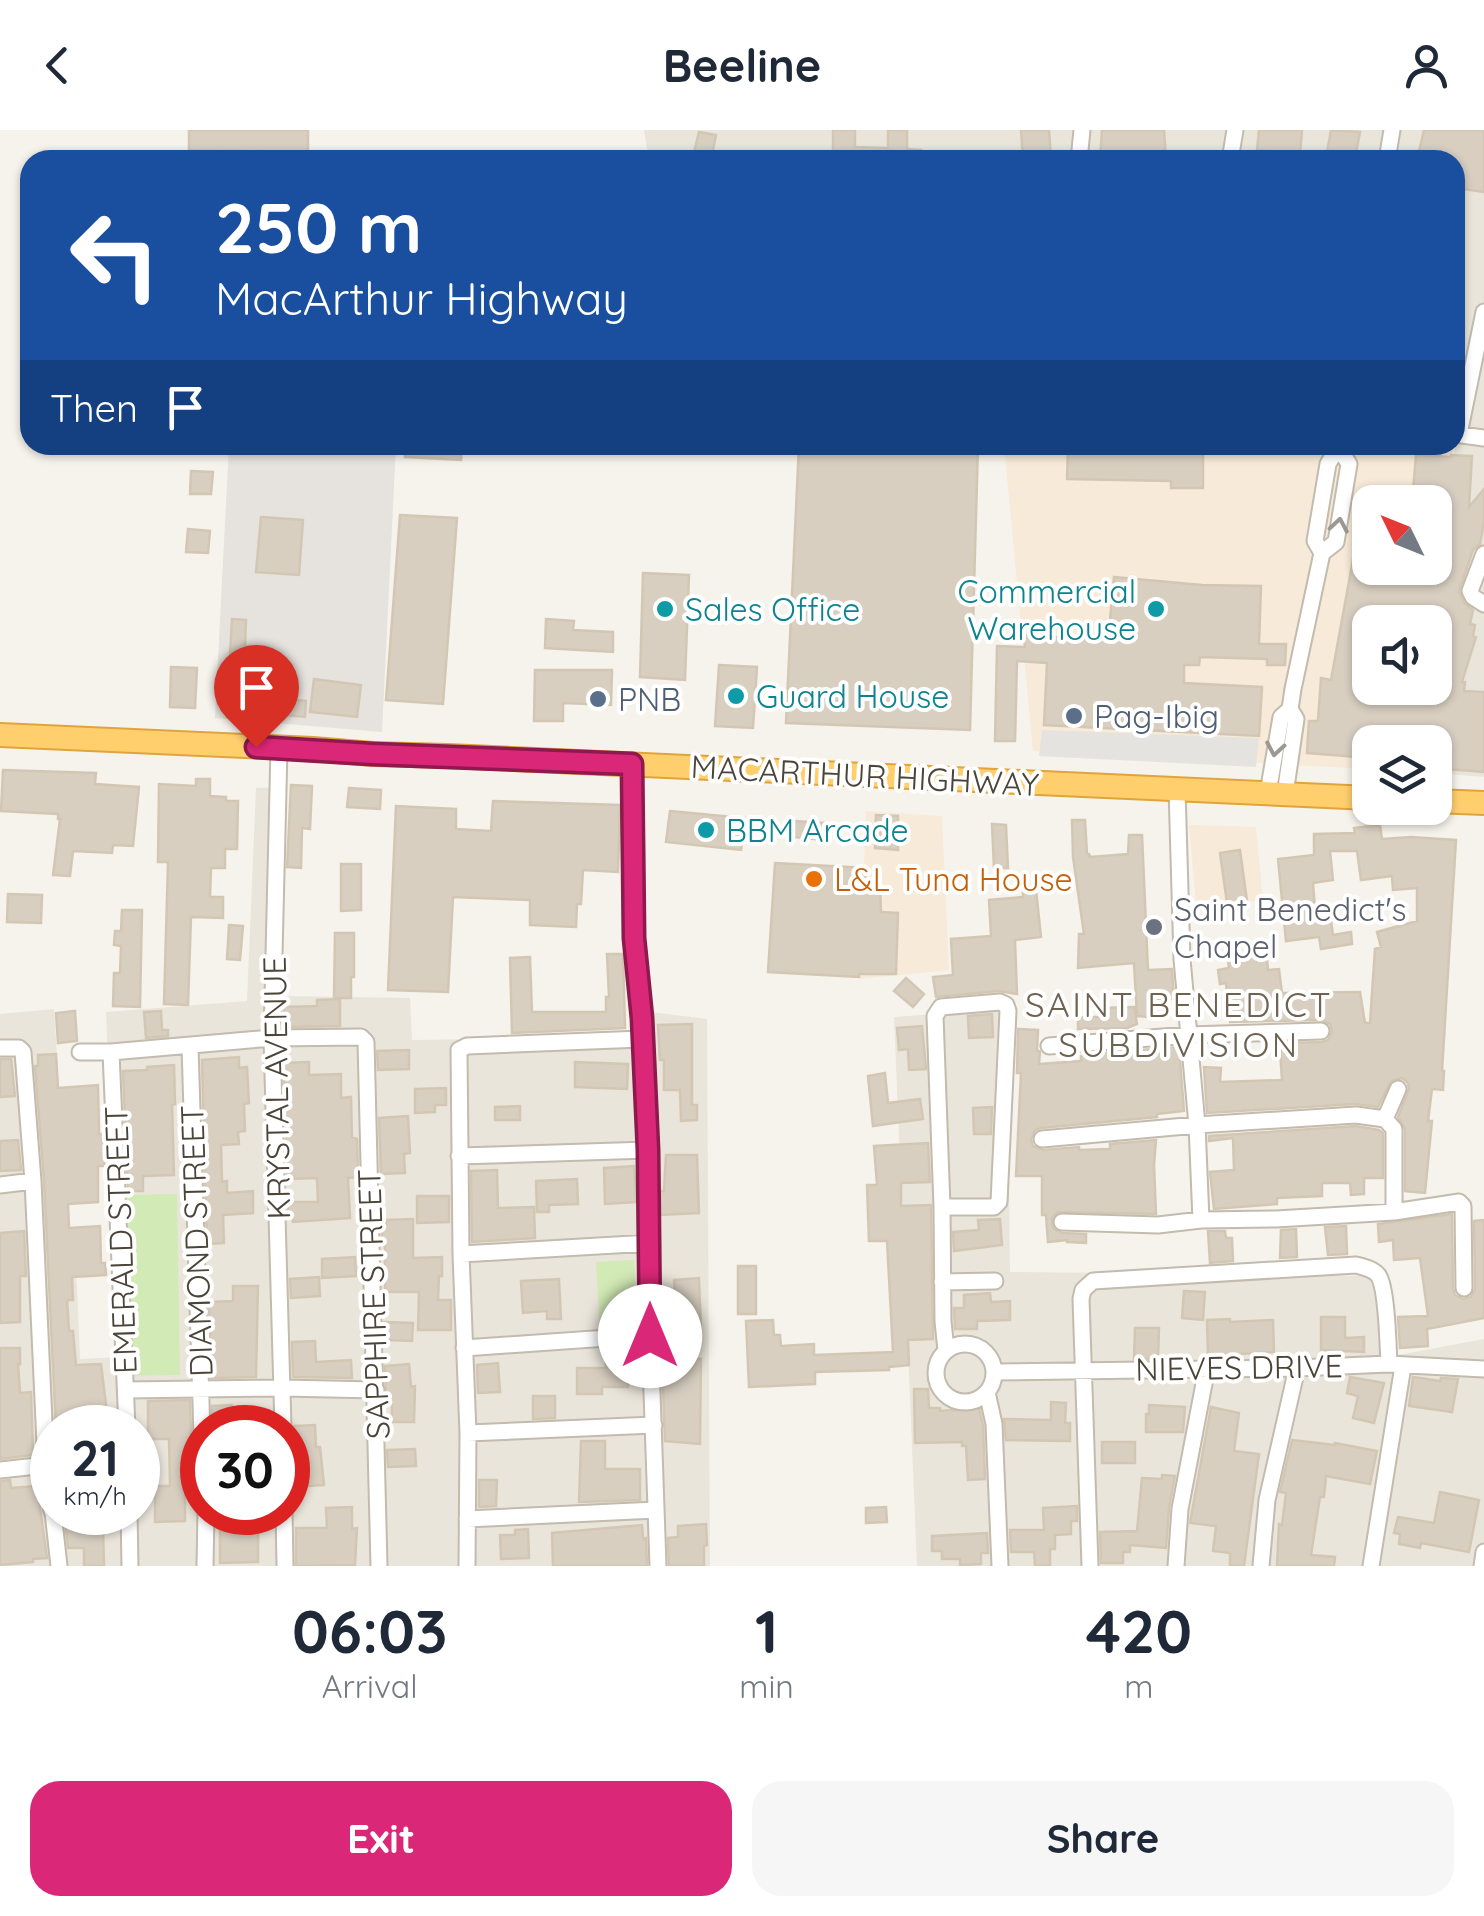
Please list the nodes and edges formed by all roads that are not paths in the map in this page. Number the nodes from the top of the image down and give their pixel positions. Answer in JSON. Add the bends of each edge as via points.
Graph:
{"nodes":[{"id":1,"x":1484,"y":312,"type":"edge"},
{"id":2,"x":1465,"y":398,"type":"edge"},
{"id":3,"x":1334,"y":455,"type":"edge"},
{"id":4,"x":1484,"y":554,"type":"edge"},
{"id":5,"x":1484,"y":604,"type":"edge"},
{"id":6,"x":0,"y":735,"type":"edge"},
{"id":7,"x":280,"y":748,"type":"junction"},
{"id":8,"x":632,"y":764,"type":"junction"},
{"id":9,"x":1177,"y":789,"type":"junction"},
{"id":10,"x":1276,"y":793,"type":"junction"},
{"id":11,"x":1352,"y":797,"type":"edge"},
{"id":12,"x":1452,"y":802,"type":"edge"},
{"id":13,"x":1484,"y":803,"type":"edge"},
{"id":14,"x":1321,"y":1030,"type":"dead end"},
{"id":15,"x":1188,"y":1035,"type":"junction"},
{"id":16,"x":272,"y":1038,"type":"junction"},
{"id":17,"x":642,"y":1039,"type":"junction"},
{"id":18,"x":190,"y":1046,"type":"junction"},
{"id":19,"x":1049,"y":1046,"type":"dead end"},
{"id":20,"x":0,"y":1048,"type":"edge"},
{"id":21,"x":80,"y":1052,"type":"dead end"},
{"id":22,"x":112,"y":1052,"type":"junction"},
{"id":23,"x":1398,"y":1089,"type":"dead end"},
{"id":24,"x":1386,"y":1119,"type":"junction"},
{"id":25,"x":1198,"y":1125,"type":"junction"},
{"id":26,"x":1042,"y":1139,"type":"dead end"},
{"id":27,"x":648,"y":1150,"type":"junction"},
{"id":28,"x":459,"y":1156,"type":"junction"},
{"id":29,"x":33,"y":1180,"type":"junction"},
{"id":30,"x":0,"y":1185,"type":"edge"},
{"id":31,"x":942,"y":1207,"type":"junction"},
{"id":32,"x":1394,"y":1212,"type":"junction"},
{"id":33,"x":1202,"y":1220,"type":"junction"},
{"id":34,"x":1062,"y":1222,"type":"dead end"},
{"id":35,"x":650,"y":1243,"type":"junction"},
{"id":36,"x":461,"y":1254,"type":"junction"},
{"id":37,"x":942,"y":1282,"type":"junction"},
{"id":38,"x":995,"y":1282,"type":"dead end"},
{"id":39,"x":1464,"y":1288,"type":"dead end"},
{"id":40,"x":650,"y":1336,"type":"junction"},
{"id":41,"x":464,"y":1348,"type":"junction"},
{"id":42,"x":946,"y":1351,"type":"junction"},
{"id":43,"x":1396,"y":1365,"type":"junction"},
{"id":44,"x":1207,"y":1368,"type":"junction"},
{"id":45,"x":1297,"y":1368,"type":"junction"},
{"id":46,"x":1085,"y":1369,"type":"junction"},
{"id":47,"x":1484,"y":1369,"type":"edge"},
{"id":48,"x":994,"y":1372,"type":"junction"},
{"id":49,"x":282,"y":1388,"type":"junction"},
{"id":50,"x":126,"y":1390,"type":"junction"},
{"id":51,"x":200,"y":1390,"type":"junction"},
{"id":52,"x":376,"y":1390,"type":"junction"},
{"id":53,"x":986,"y":1392,"type":"junction"},
{"id":54,"x":43,"y":1405,"type":"edge"},
{"id":55,"x":126,"y":1405,"type":"edge"},
{"id":56,"x":201,"y":1405,"type":"edge"},
{"id":57,"x":282,"y":1405,"type":"edge"},
{"id":58,"x":654,"y":1425,"type":"junction"},
{"id":59,"x":468,"y":1434,"type":"junction"},
{"id":60,"x":30,"y":1467,"type":"edge"},
{"id":61,"x":0,"y":1470,"type":"edge"},
{"id":62,"x":656,"y":1510,"type":"junction"},
{"id":63,"x":468,"y":1519,"type":"junction"},
{"id":64,"x":55,"y":1535,"type":"edge"},
{"id":65,"x":129,"y":1535,"type":"edge"},
{"id":66,"x":206,"y":1535,"type":"edge"},
{"id":67,"x":284,"y":1535,"type":"edge"},
{"id":68,"x":1484,"y":1552,"type":"edge"},
{"id":69,"x":58,"y":1566,"type":"edge"},
{"id":70,"x":130,"y":1566,"type":"edge"},
{"id":71,"x":206,"y":1566,"type":"edge"},
{"id":72,"x":285,"y":1566,"type":"edge"},
{"id":73,"x":380,"y":1566,"type":"edge"},
{"id":74,"x":468,"y":1566,"type":"edge"},
{"id":75,"x":658,"y":1566,"type":"edge"},
{"id":76,"x":1000,"y":1566,"type":"edge"},
{"id":77,"x":1090,"y":1566,"type":"edge"},
{"id":78,"x":1176,"y":1566,"type":"edge"},
{"id":79,"x":1261,"y":1566,"type":"edge"},
{"id":80,"x":1371,"y":1566,"type":"edge"},
{"id":81,"x":1482,"y":1566,"type":"edge"}],
"edges":[{"from":1,"to":2,"type":"street"},
{"from":3,"to":10,"type":"street","via":[[1316,541],[1322,553],[1290,709],[1296,720]]},
{"from":4,"to":5,"type":"street","via":[[1470,591]]},
{"from":6,"to":7,"type":"highway","name":"MACARTHUR HIGHWAY"},
{"from":7,"to":8,"type":"highway","name":"MACARTHUR HIGHWAY"},
{"from":7,"to":16,"type":"street","name":"KRYSTAL AVENUE"},
{"from":8,"to":9,"type":"highway","name":"MACARTHUR HIGHWAY"},
{"from":8,"to":17,"type":"street"},
{"from":9,"to":10,"type":"highway","name":"MACARTHUR HIGHWAY"},
{"from":9,"to":15,"type":"street"},
{"from":10,"to":11,"type":"highway","name":"MACARTHUR HIGHWAY"},
{"from":12,"to":13,"type":"highway"},
{"from":14,"to":15,"type":"street"},
{"from":15,"to":19,"type":"street"},
{"from":15,"to":25,"type":"street"},
{"from":16,"to":18,"type":"street"},
{"from":16,"to":49,"type":"street","name":"KRYSTAL AVENUE"},
{"from":16,"to":52,"type":"street","name":"SAPPHIRE STREET","via":[[366,1042]]},
{"from":17,"to":27,"type":"street"},
{"from":17,"to":28,"type":"street","via":[[458,1050]]},
{"from":18,"to":22,"type":"street"},
{"from":18,"to":51,"type":"street","name":"DIAMOND STREET"},
{"from":20,"to":29,"type":"street","via":[[24,1052]]},
{"from":21,"to":22,"type":"street"},
{"from":22,"to":50,"type":"street","name":"EMERALD STREET"},
{"from":23,"to":24,"type":"street"},
{"from":24,"to":25,"type":"street"},
{"from":24,"to":32,"type":"street","via":[[1394,1129]]},
{"from":25,"to":26,"type":"street"},
{"from":25,"to":33,"type":"street"},
{"from":27,"to":28,"type":"street"},
{"from":27,"to":35,"type":"street"},
{"from":28,"to":36,"type":"street"},
{"from":29,"to":30,"type":"street"},
{"from":29,"to":54,"type":"street"},
{"from":31,"to":31,"type":"street","via":[[934,1016],[942,1007],[1000,1002],[1008,1010],[999,1202]]},
{"from":31,"to":37,"type":"street"},
{"from":32,"to":33,"type":"street"},
{"from":32,"to":39,"type":"street","via":[[1463,1206]]},
{"from":33,"to":34,"type":"street"},
{"from":35,"to":36,"type":"street"},
{"from":35,"to":40,"type":"street"},
{"from":36,"to":41,"type":"street"},
{"from":37,"to":38,"type":"street"},
{"from":37,"to":42,"type":"street"},
{"from":40,"to":41,"type":"street"},
{"from":40,"to":58,"type":"street"},
{"from":41,"to":59,"type":"street"},
{"from":42,"to":48,"type":"street","via":[[972,1345],[987,1355]]},
{"from":42,"to":53,"type":"street","via":[[936,1367],[944,1393],[960,1402]]},
{"from":43,"to":45,"type":"street","name":"NIEVES DRIVE"},
{"from":43,"to":46,"type":"street","via":[[1381,1281],[1356,1265],[1093,1281],[1081,1299]]},
{"from":43,"to":47,"type":"street","name":"NIEVES DRIVE"},
{"from":43,"to":80,"type":"street"},
{"from":44,"to":45,"type":"street","name":"NIEVES DRIVE"},
{"from":44,"to":46,"type":"street","name":"NIEVES DRIVE"},
{"from":44,"to":78,"type":"street","via":[[1180,1508]]},
{"from":45,"to":79,"type":"street","via":[[1267,1500]]},
{"from":46,"to":48,"type":"street","name":"NIEVES DRIVE"},
{"from":46,"to":77,"type":"street"},
{"from":48,"to":53,"type":"street"},
{"from":49,"to":51,"type":"street"},
{"from":49,"to":52,"type":"street"},
{"from":49,"to":57,"type":"street","name":"KRYSTAL AVENUE"},
{"from":50,"to":51,"type":"street"},
{"from":50,"to":55,"type":"street","name":"EMERALD STREET"},
{"from":51,"to":56,"type":"street","name":"DIAMOND STREET"},
{"from":52,"to":73,"type":"street","name":"SAPPHIRE STREET"},
{"from":53,"to":76,"type":"street","via":[[994,1424]]},
{"from":58,"to":59,"type":"street"},
{"from":58,"to":62,"type":"street"},
{"from":59,"to":63,"type":"street"},
{"from":60,"to":61,"type":"street"},
{"from":62,"to":63,"type":"street"},
{"from":62,"to":75,"type":"street"},
{"from":63,"to":74,"type":"street"},
{"from":64,"to":69,"type":"street"},
{"from":65,"to":70,"type":"street"},
{"from":66,"to":71,"type":"street"},
{"from":67,"to":72,"type":"street"},
{"from":68,"to":81,"type":"street"}]}
